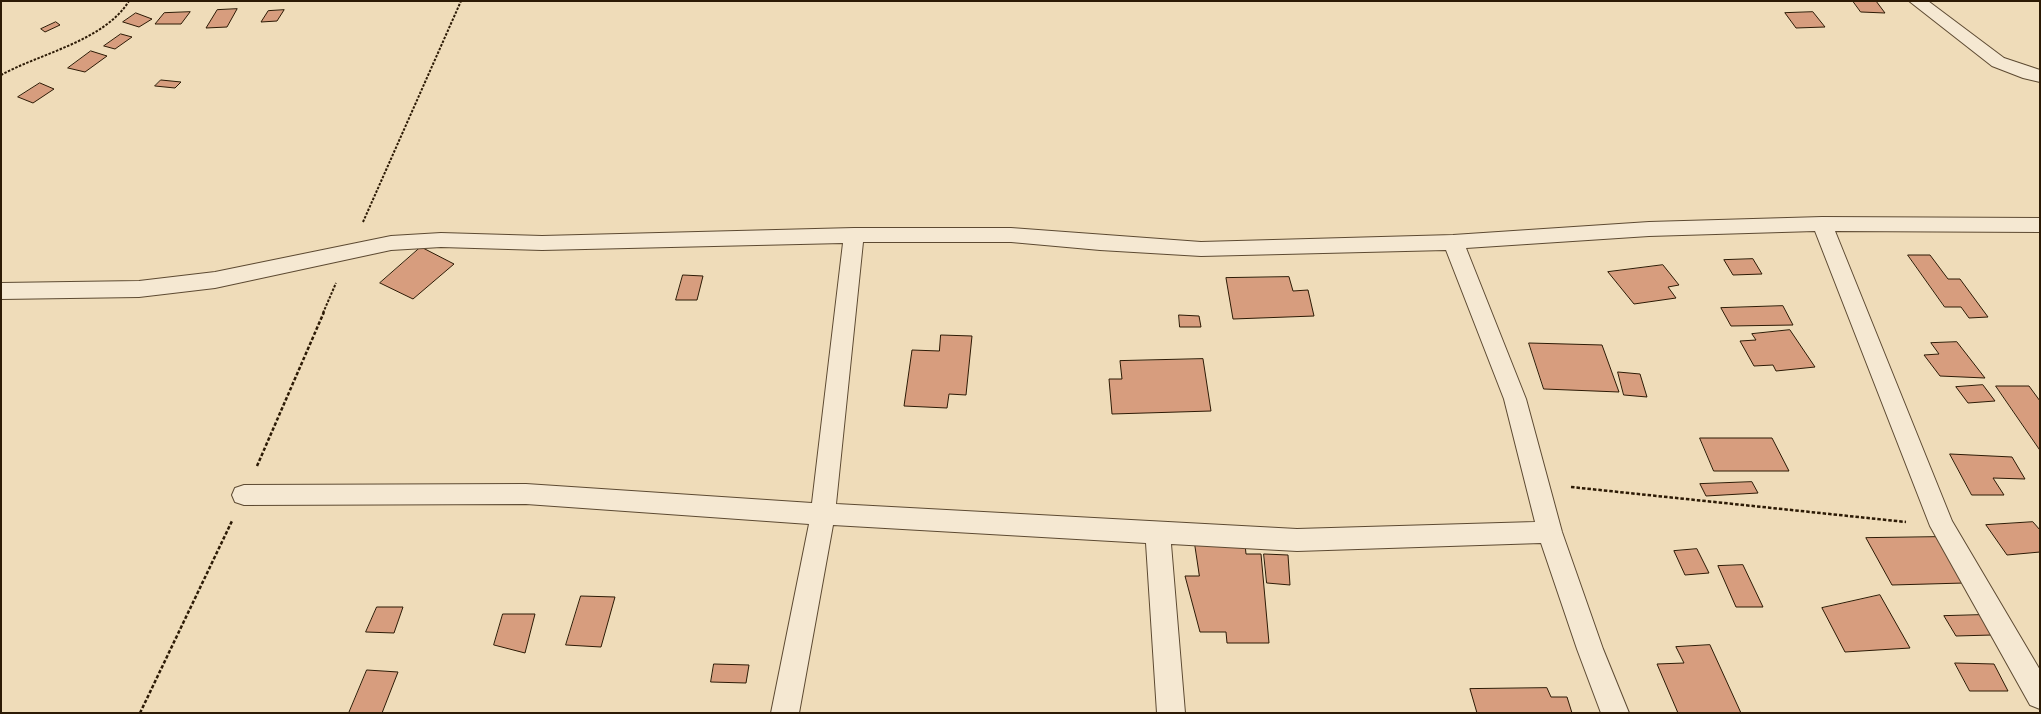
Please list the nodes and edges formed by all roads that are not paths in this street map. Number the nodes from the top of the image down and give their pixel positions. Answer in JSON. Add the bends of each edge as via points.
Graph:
{"nodes":[{"id":1,"x":1917,"y":1,"type":"edge"},
{"id":2,"x":2040,"y":76,"type":"edge"},
{"id":3,"x":1822,"y":224,"type":"junction"},
{"id":4,"x":2040,"y":224,"type":"edge"},
{"id":5,"x":854,"y":234,"type":"junction"},
{"id":6,"x":1453,"y":242,"type":"junction"},
{"id":7,"x":1,"y":291,"type":"edge"},
{"id":8,"x":244,"y":495,"type":"road end"},
{"id":9,"x":823,"y":514,"type":"junction"},
{"id":10,"x":1158,"y":532,"type":"junction"},
{"id":11,"x":1550,"y":532,"type":"junction"},
{"id":12,"x":2040,"y":696,"type":"edge"},
{"id":13,"x":785,"y":713,"type":"edge"},
{"id":14,"x":1172,"y":713,"type":"edge"},
{"id":15,"x":1615,"y":713,"type":"edge"}],
"edges":[{"from":1,"to":2,"type":"street","via":[[1998,62]]},
{"from":3,"to":4,"type":"street"},
{"from":3,"to":6,"type":"street","via":[[1649,229]]},
{"from":3,"to":12,"type":"street","via":[[1942,526]]},
{"from":5,"to":6,"type":"street","via":[[1011,235],[1201,249]]},
{"from":5,"to":7,"type":"street","via":[[549,243],[441,240],[390,242],[215,280],[139,289]]},
{"from":5,"to":9,"type":"street"},
{"from":6,"to":11,"type":"street","via":[[1515,399]]},
{"from":8,"to":9,"type":"street","via":[[526,494]]},
{"from":9,"to":10,"type":"street"},
{"from":9,"to":13,"type":"street"},
{"from":10,"to":11,"type":"street","via":[[1297,540]]},
{"from":10,"to":14,"type":"street"},
{"from":11,"to":15,"type":"street"}]}
